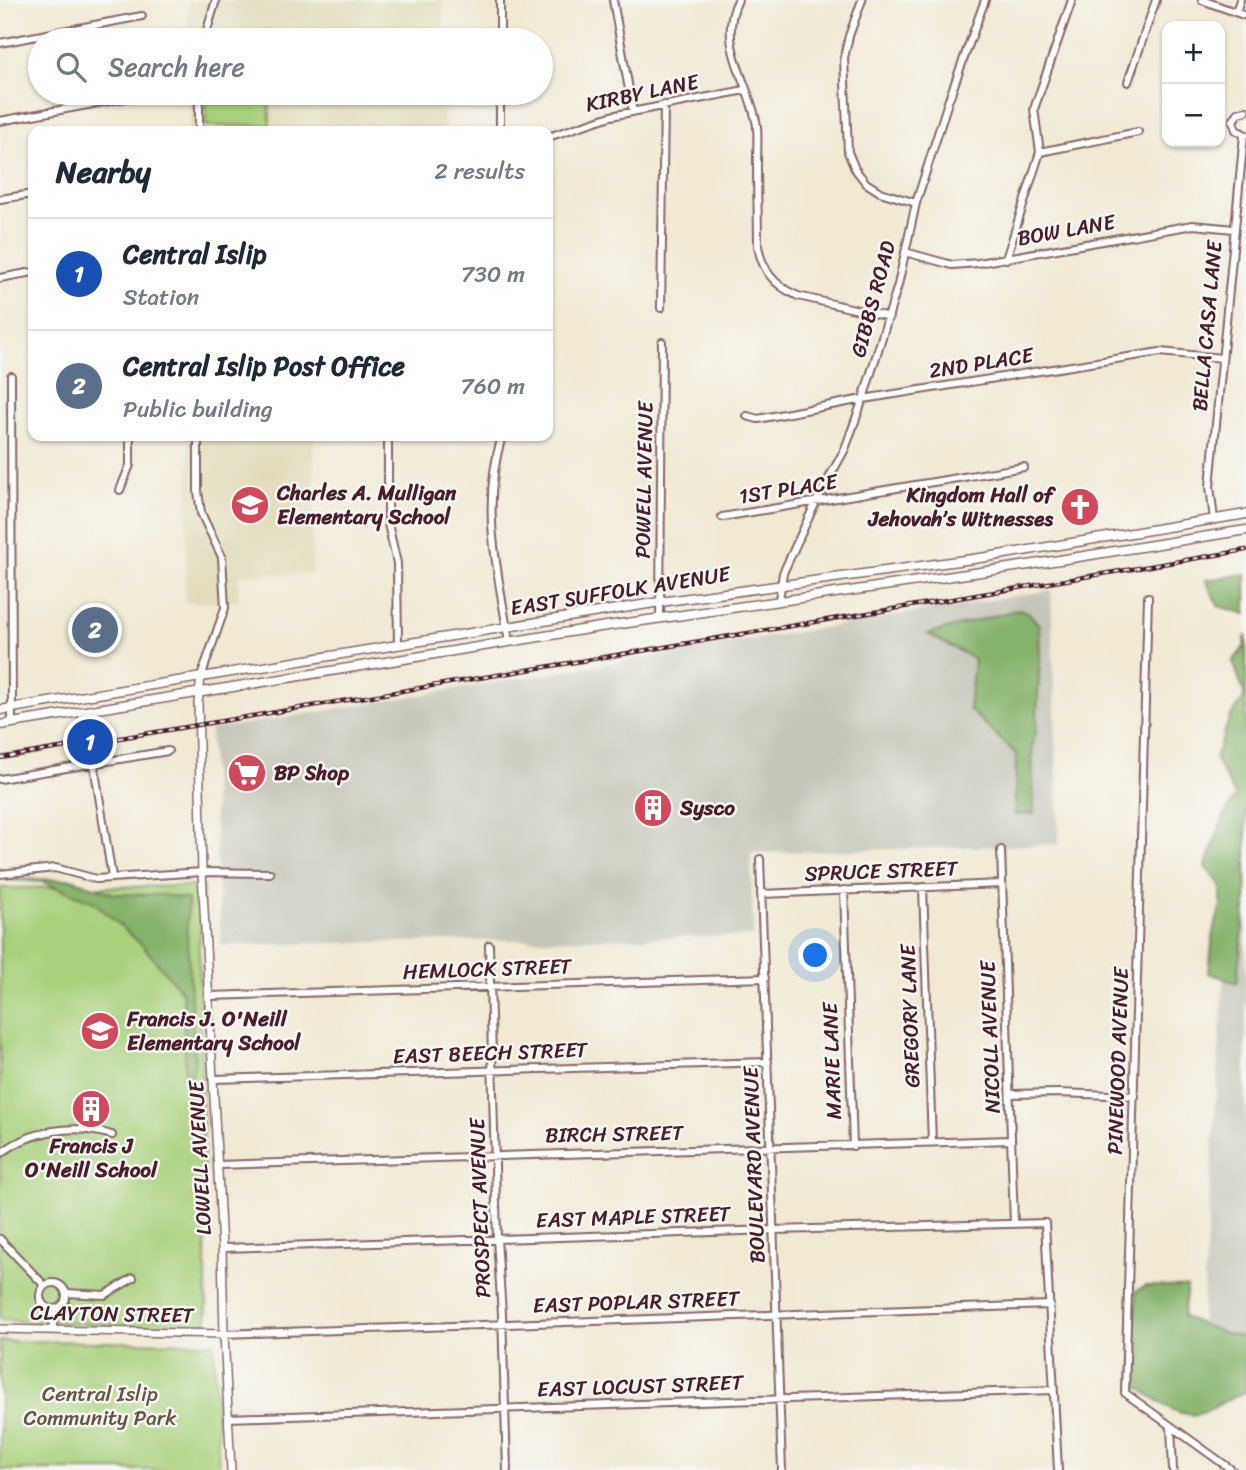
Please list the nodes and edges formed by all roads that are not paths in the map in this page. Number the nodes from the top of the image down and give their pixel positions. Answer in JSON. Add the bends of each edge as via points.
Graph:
{"nodes":[{"id":1,"x":216,"y":0,"type":"edge"},
{"id":2,"x":500,"y":0,"type":"edge"},
{"id":3,"x":613,"y":0,"type":"edge"},
{"id":4,"x":738,"y":0,"type":"edge"},
{"id":5,"x":862,"y":0,"type":"edge"},
{"id":6,"x":985,"y":0,"type":"edge"},
{"id":7,"x":1072,"y":0,"type":"edge"},
{"id":8,"x":1156,"y":0,"type":"edge"},
{"id":9,"x":1202,"y":0,"type":"edge"},
{"id":10,"x":1240,"y":0,"type":"edge"},
{"id":11,"x":1236,"y":12,"type":"junction"},
{"id":12,"x":142,"y":16,"type":"dead end"},
{"id":13,"x":1246,"y":16,"type":"edge"},
{"id":14,"x":79,"y":28,"type":"edge"},
{"id":15,"x":208,"y":28,"type":"edge"},
{"id":16,"x":500,"y":28,"type":"edge"},
{"id":17,"x":28,"y":38,"type":"edge"},
{"id":18,"x":0,"y":43,"type":"edge"},
{"id":19,"x":1128,"y":82,"type":"dead end"},
{"id":20,"x":745,"y":90,"type":"junction"},
{"id":21,"x":87,"y":105,"type":"edge"},
{"id":22,"x":199,"y":105,"type":"edge"},
{"id":23,"x":500,"y":105,"type":"edge"},
{"id":24,"x":664,"y":105,"type":"junction"},
{"id":25,"x":633,"y":111,"type":"junction"},
{"id":26,"x":1246,"y":111,"type":"edge"},
{"id":27,"x":0,"y":121,"type":"edge"},
{"id":28,"x":199,"y":126,"type":"edge"},
{"id":29,"x":500,"y":126,"type":"edge"},
{"id":30,"x":1138,"y":132,"type":"dead end"},
{"id":31,"x":553,"y":134,"type":"edge"},
{"id":32,"x":1245,"y":135,"type":"edge"},
{"id":33,"x":1040,"y":152,"type":"junction"},
{"id":34,"x":28,"y":195,"type":"edge"},
{"id":35,"x":0,"y":200,"type":"edge"},
{"id":36,"x":916,"y":203,"type":"junction"},
{"id":37,"x":1234,"y":229,"type":"junction"},
{"id":38,"x":905,"y":252,"type":"junction"},
{"id":39,"x":1006,"y":258,"type":"junction"},
{"id":40,"x":28,"y":273,"type":"edge"},
{"id":41,"x":0,"y":278,"type":"edge"},
{"id":42,"x":661,"y":308,"type":"dead end"},
{"id":43,"x":889,"y":317,"type":"junction"},
{"id":44,"x":662,"y":342,"type":"dead end"},
{"id":45,"x":1222,"y":358,"type":"junction"},
{"id":46,"x":12,"y":376,"type":"dead end"},
{"id":47,"x":863,"y":399,"type":"junction"},
{"id":48,"x":11,"y":406,"type":"junction"},
{"id":49,"x":0,"y":407,"type":"edge"},
{"id":50,"x":747,"y":416,"type":"dead end"},
{"id":51,"x":130,"y":441,"type":"edge"},
{"id":52,"x":198,"y":441,"type":"edge"},
{"id":53,"x":388,"y":441,"type":"edge"},
{"id":54,"x":501,"y":441,"type":"edge"},
{"id":55,"x":1024,"y":467,"type":"dead end"},
{"id":56,"x":120,"y":490,"type":"dead end"},
{"id":57,"x":816,"y":502,"type":"junction"},
{"id":58,"x":1246,"y":514,"type":"edge"},
{"id":59,"x":722,"y":517,"type":"dead end"},
{"id":60,"x":1214,"y":520,"type":"junction"},
{"id":61,"x":1246,"y":530,"type":"edge"},
{"id":62,"x":780,"y":585,"type":"junction"},
{"id":63,"x":1148,"y":597,"type":"dead end"},
{"id":64,"x":779,"y":600,"type":"junction"},
{"id":65,"x":660,"y":602,"type":"junction"},
{"id":66,"x":660,"y":618,"type":"junction"},
{"id":67,"x":506,"y":627,"type":"junction"},
{"id":68,"x":509,"y":642,"type":"junction"},
{"id":69,"x":398,"y":645,"type":"junction"},
{"id":70,"x":201,"y":677,"type":"junction"},
{"id":71,"x":198,"y":693,"type":"junction"},
{"id":72,"x":12,"y":708,"type":"junction"},
{"id":73,"x":0,"y":710,"type":"edge"},
{"id":74,"x":12,"y":723,"type":"junction"},
{"id":75,"x":0,"y":725,"type":"edge"},
{"id":76,"x":168,"y":751,"type":"dead end"},
{"id":77,"x":94,"y":765,"type":"junction"},
{"id":78,"x":0,"y":779,"type":"edge"},
{"id":79,"x":1001,"y":850,"type":"dead end"},
{"id":80,"x":760,"y":859,"type":"dead end"},
{"id":81,"x":202,"y":872,"type":"junction"},
{"id":82,"x":270,"y":873,"type":"dead end"},
{"id":83,"x":0,"y":874,"type":"edge"},
{"id":84,"x":112,"y":877,"type":"junction"},
{"id":85,"x":1002,"y":884,"type":"junction"},
{"id":86,"x":923,"y":887,"type":"junction"},
{"id":87,"x":844,"y":890,"type":"junction"},
{"id":88,"x":761,"y":894,"type":"junction"},
{"id":89,"x":489,"y":945,"type":"dead end"},
{"id":90,"x":765,"y":978,"type":"junction"},
{"id":91,"x":491,"y":987,"type":"junction"},
{"id":92,"x":210,"y":996,"type":"junction"},
{"id":93,"x":768,"y":1062,"type":"junction"},
{"id":94,"x":494,"y":1070,"type":"junction"},
{"id":95,"x":214,"y":1079,"type":"junction"},
{"id":96,"x":1010,"y":1094,"type":"junction"},
{"id":97,"x":1135,"y":1096,"type":"junction"},
{"id":98,"x":112,"y":1135,"type":"dead end"},
{"id":99,"x":1012,"y":1140,"type":"junction"},
{"id":100,"x":932,"y":1143,"type":"junction"},
{"id":101,"x":853,"y":1146,"type":"junction"},
{"id":102,"x":771,"y":1148,"type":"junction"},
{"id":103,"x":0,"y":1154,"type":"edge"},
{"id":104,"x":495,"y":1155,"type":"junction"},
{"id":105,"x":218,"y":1165,"type":"junction"},
{"id":106,"x":1014,"y":1223,"type":"junction"},
{"id":107,"x":774,"y":1230,"type":"junction"},
{"id":108,"x":0,"y":1239,"type":"edge"},
{"id":109,"x":497,"y":1239,"type":"junction"},
{"id":110,"x":222,"y":1248,"type":"junction"},
{"id":111,"x":133,"y":1278,"type":"dead end"},
{"id":112,"x":44,"y":1285,"type":"junction"},
{"id":113,"x":66,"y":1293,"type":"junction"},
{"id":114,"x":1050,"y":1305,"type":"junction"},
{"id":115,"x":52,"y":1309,"type":"junction"},
{"id":116,"x":777,"y":1314,"type":"junction"},
{"id":117,"x":502,"y":1324,"type":"junction"},
{"id":118,"x":0,"y":1329,"type":"edge"},
{"id":119,"x":52,"y":1330,"type":"junction"},
{"id":120,"x":224,"y":1334,"type":"junction"},
{"id":121,"x":1053,"y":1390,"type":"junction"},
{"id":122,"x":779,"y":1399,"type":"junction"},
{"id":123,"x":505,"y":1408,"type":"junction"},
{"id":124,"x":228,"y":1418,"type":"junction"},
{"id":125,"x":1171,"y":1427,"type":"junction"},
{"id":126,"x":231,"y":1470,"type":"edge"},
{"id":127,"x":507,"y":1470,"type":"edge"},
{"id":128,"x":782,"y":1470,"type":"edge"},
{"id":129,"x":1058,"y":1470,"type":"edge"},
{"id":130,"x":1173,"y":1470,"type":"edge"},
{"id":131,"x":1232,"y":1470,"type":"edge"}],
"edges":[{"from":1,"to":15,"type":"street"},
{"from":2,"to":16,"type":"street"},
{"from":3,"to":25,"type":"street"},
{"from":4,"to":20,"type":"street","via":[[730,37]]},
{"from":5,"to":36,"type":"street","via":[[844,58],[848,152],[866,183]]},
{"from":6,"to":36,"type":"street","name":"GIBBS ROAD"},
{"from":7,"to":33,"type":"street","via":[[1034,109]]},
{"from":8,"to":19,"type":"street"},
{"from":9,"to":11,"type":"street"},
{"from":10,"to":11,"type":"street"},
{"from":11,"to":13,"type":"street"},
{"from":12,"to":14,"type":"street"},
{"from":17,"to":18,"type":"street"},
{"from":20,"to":24,"type":"street","name":"KIRBY LANE"},
{"from":20,"to":43,"type":"street","via":[[757,128],[758,246],[768,275],[798,296]]},
{"from":21,"to":27,"type":"street"},
{"from":22,"to":28,"type":"street"},
{"from":23,"to":29,"type":"street"},
{"from":24,"to":25,"type":"street","name":"KIRBY LANE"},
{"from":24,"to":42,"type":"street"},
{"from":25,"to":31,"type":"street","name":"KIRBY LANE"},
{"from":26,"to":32,"type":"street","name":"BELLA CASA LANE","via":[[1233,121],[1236,130]]},
{"from":30,"to":33,"type":"street"},
{"from":32,"to":37,"type":"street","name":"BELLA CASA LANE"},
{"from":33,"to":39,"type":"street"},
{"from":34,"to":35,"type":"street"},
{"from":36,"to":38,"type":"street","name":"GIBBS ROAD"},
{"from":37,"to":39,"type":"street","name":"BOW LANE","via":[[1193,225]]},
{"from":37,"to":45,"type":"street","name":"BELLA CASA LANE"},
{"from":38,"to":39,"type":"street","name":"BOW LANE","via":[[952,265]]},
{"from":38,"to":43,"type":"street","name":"GIBBS ROAD"},
{"from":40,"to":41,"type":"street"},
{"from":43,"to":47,"type":"street","name":"GIBBS ROAD"},
{"from":44,"to":65,"type":"street","name":"POWELL AVENUE"},
{"from":45,"to":47,"type":"street","name":"2ND PLACE","via":[[1160,352]]},
{"from":45,"to":60,"type":"street","name":"BELLA CASA LANE","via":[[1210,486]]},
{"from":46,"to":48,"type":"street"},
{"from":47,"to":50,"type":"street","name":"2ND PLACE","via":[[758,419]]},
{"from":47,"to":57,"type":"street","name":"GIBBS ROAD","via":[[845,449]]},
{"from":48,"to":49,"type":"street"},
{"from":48,"to":72,"type":"street"},
{"from":51,"to":56,"type":"street","via":[[130,465]]},
{"from":52,"to":70,"type":"street","via":[[201,513],[222,557],[226,597]]},
{"from":53,"to":69,"type":"street","via":[[388,524],[397,563]]},
{"from":54,"to":67,"type":"street","via":[[493,470],[490,517]]},
{"from":55,"to":57,"type":"street","name":"1ST PLACE"},
{"from":57,"to":59,"type":"street","name":"1ST PLACE"},
{"from":57,"to":62,"type":"street","name":"GIBBS ROAD"},
{"from":58,"to":60,"type":"main road","name":"EAST SUFFOLK AVENUE"},
{"from":60,"to":62,"type":"main road","name":"EAST SUFFOLK AVENUE","via":[[1011,554]]},
{"from":61,"to":64,"type":"main road","name":"EAST SUFFOLK AVENUE"},
{"from":62,"to":64,"type":"street","name":"GIBBS ROAD"},
{"from":62,"to":65,"type":"main road","name":"EAST SUFFOLK AVENUE"},
{"from":63,"to":97,"type":"street","name":"PINEWOOD AVENUE"},
{"from":64,"to":66,"type":"main road","name":"EAST SUFFOLK AVENUE"},
{"from":65,"to":66,"type":"street","name":"POWELL AVENUE"},
{"from":65,"to":67,"type":"main road","name":"EAST SUFFOLK AVENUE"},
{"from":66,"to":68,"type":"main road","name":"EAST SUFFOLK AVENUE"},
{"from":67,"to":68,"type":"street"},
{"from":67,"to":69,"type":"main road","name":"EAST SUFFOLK AVENUE"},
{"from":68,"to":71,"type":"main road","name":"EAST SUFFOLK AVENUE"},
{"from":69,"to":70,"type":"main road","name":"EAST SUFFOLK AVENUE"},
{"from":70,"to":71,"type":"street","name":"LOWELL AVENUE"},
{"from":70,"to":72,"type":"main road","name":"EAST SUFFOLK AVENUE"},
{"from":71,"to":74,"type":"main road","name":"EAST SUFFOLK AVENUE"},
{"from":71,"to":81,"type":"street","name":"LOWELL AVENUE"},
{"from":72,"to":73,"type":"main road","name":"EAST SUFFOLK AVENUE"},
{"from":72,"to":74,"type":"street"},
{"from":74,"to":75,"type":"main road","name":"EAST SUFFOLK AVENUE"},
{"from":76,"to":77,"type":"street"},
{"from":77,"to":78,"type":"street"},
{"from":77,"to":84,"type":"street"},
{"from":79,"to":85,"type":"street","name":"NICOLL AVENUE"},
{"from":80,"to":88,"type":"street","name":"BOULEVARD AVENUE"},
{"from":81,"to":82,"type":"street"},
{"from":81,"to":84,"type":"street"},
{"from":81,"to":92,"type":"street","name":"LOWELL AVENUE"},
{"from":83,"to":84,"type":"street","via":[[55,868],[96,879]]},
{"from":85,"to":86,"type":"street","name":"SPRUCE STREET"},
{"from":85,"to":96,"type":"street","name":"NICOLL AVENUE"},
{"from":86,"to":87,"type":"street","name":"SPRUCE STREET"},
{"from":86,"to":100,"type":"street","name":"GREGORY LANE"},
{"from":87,"to":88,"type":"street","name":"SPRUCE STREET"},
{"from":87,"to":101,"type":"street","name":"MARIE LANE"},
{"from":88,"to":90,"type":"street","name":"BOULEVARD AVENUE"},
{"from":89,"to":91,"type":"street","name":"PROSPECT AVENUE"},
{"from":90,"to":91,"type":"street","name":"HEMLOCK STREET"},
{"from":90,"to":93,"type":"street","name":"BOULEVARD AVENUE"},
{"from":91,"to":92,"type":"street","name":"HEMLOCK STREET"},
{"from":91,"to":94,"type":"street","name":"PROSPECT AVENUE"},
{"from":92,"to":95,"type":"street","name":"LOWELL AVENUE"},
{"from":93,"to":94,"type":"street","name":"EAST BEECH STREET"},
{"from":93,"to":102,"type":"street","name":"BOULEVARD AVENUE"},
{"from":94,"to":95,"type":"street","name":"EAST BEECH STREET"},
{"from":94,"to":104,"type":"street","name":"PROSPECT AVENUE"},
{"from":95,"to":105,"type":"street","name":"LOWELL AVENUE"},
{"from":96,"to":97,"type":"street"},
{"from":96,"to":99,"type":"street","name":"NICOLL AVENUE"},
{"from":97,"to":125,"type":"street","name":"PINEWOOD AVENUE","via":[[1125,1393]]},
{"from":98,"to":103,"type":"street","via":[[99,1131],[37,1133]]},
{"from":99,"to":100,"type":"street","name":"BIRCH STREET"},
{"from":99,"to":106,"type":"street","name":"NICOLL AVENUE"},
{"from":100,"to":101,"type":"street","name":"BIRCH STREET"},
{"from":101,"to":102,"type":"street","name":"BIRCH STREET"},
{"from":102,"to":104,"type":"street","name":"BIRCH STREET"},
{"from":102,"to":107,"type":"street","name":"BOULEVARD AVENUE"},
{"from":104,"to":105,"type":"street","name":"BIRCH STREET"},
{"from":104,"to":109,"type":"street","name":"PROSPECT AVENUE"},
{"from":105,"to":110,"type":"street","name":"LOWELL AVENUE"},
{"from":106,"to":107,"type":"street","name":"EAST MAPLE STREET"},
{"from":106,"to":114,"type":"street","name":"EAST MAPLE STREET","via":[[1045,1223]]},
{"from":107,"to":109,"type":"street","name":"EAST MAPLE STREET"},
{"from":107,"to":116,"type":"street","name":"BOULEVARD AVENUE"},
{"from":108,"to":112,"type":"street"},
{"from":109,"to":110,"type":"street","name":"EAST MAPLE STREET"},
{"from":109,"to":117,"type":"street","name":"PROSPECT AVENUE"},
{"from":110,"to":120,"type":"street","name":"LOWELL AVENUE"},
{"from":111,"to":113,"type":"street","via":[[105,1295]]},
{"from":112,"to":113,"type":"street","via":[[60,1284]]},
{"from":112,"to":115,"type":"street","via":[[40,1300]]},
{"from":113,"to":115,"type":"street","via":[[63,1304]]},
{"from":114,"to":116,"type":"street","name":"EAST POPLAR STREET"},
{"from":114,"to":121,"type":"street"},
{"from":115,"to":119,"type":"street"},
{"from":116,"to":117,"type":"street","name":"EAST POPLAR STREET"},
{"from":116,"to":122,"type":"street","name":"BOULEVARD AVENUE"},
{"from":117,"to":120,"type":"street","name":"EAST POPLAR STREET"},
{"from":117,"to":123,"type":"street","name":"PROSPECT AVENUE"},
{"from":118,"to":119,"type":"street","name":"CLAYTON STREET"},
{"from":119,"to":120,"type":"street","name":"CLAYTON STREET"},
{"from":120,"to":124,"type":"street","name":"LOWELL AVENUE"},
{"from":121,"to":122,"type":"street","name":"EAST LOCUST STREET"},
{"from":121,"to":129,"type":"street"},
{"from":122,"to":123,"type":"street","name":"EAST LOCUST STREET"},
{"from":122,"to":128,"type":"street","name":"BOULEVARD AVENUE"},
{"from":123,"to":124,"type":"street","name":"EAST LOCUST STREET"},
{"from":123,"to":127,"type":"street","name":"PROSPECT AVENUE"},
{"from":124,"to":126,"type":"street","name":"LOWELL AVENUE"},
{"from":125,"to":130,"type":"street"},
{"from":125,"to":131,"type":"street","name":"PINEWOOD AVENUE"}]}
